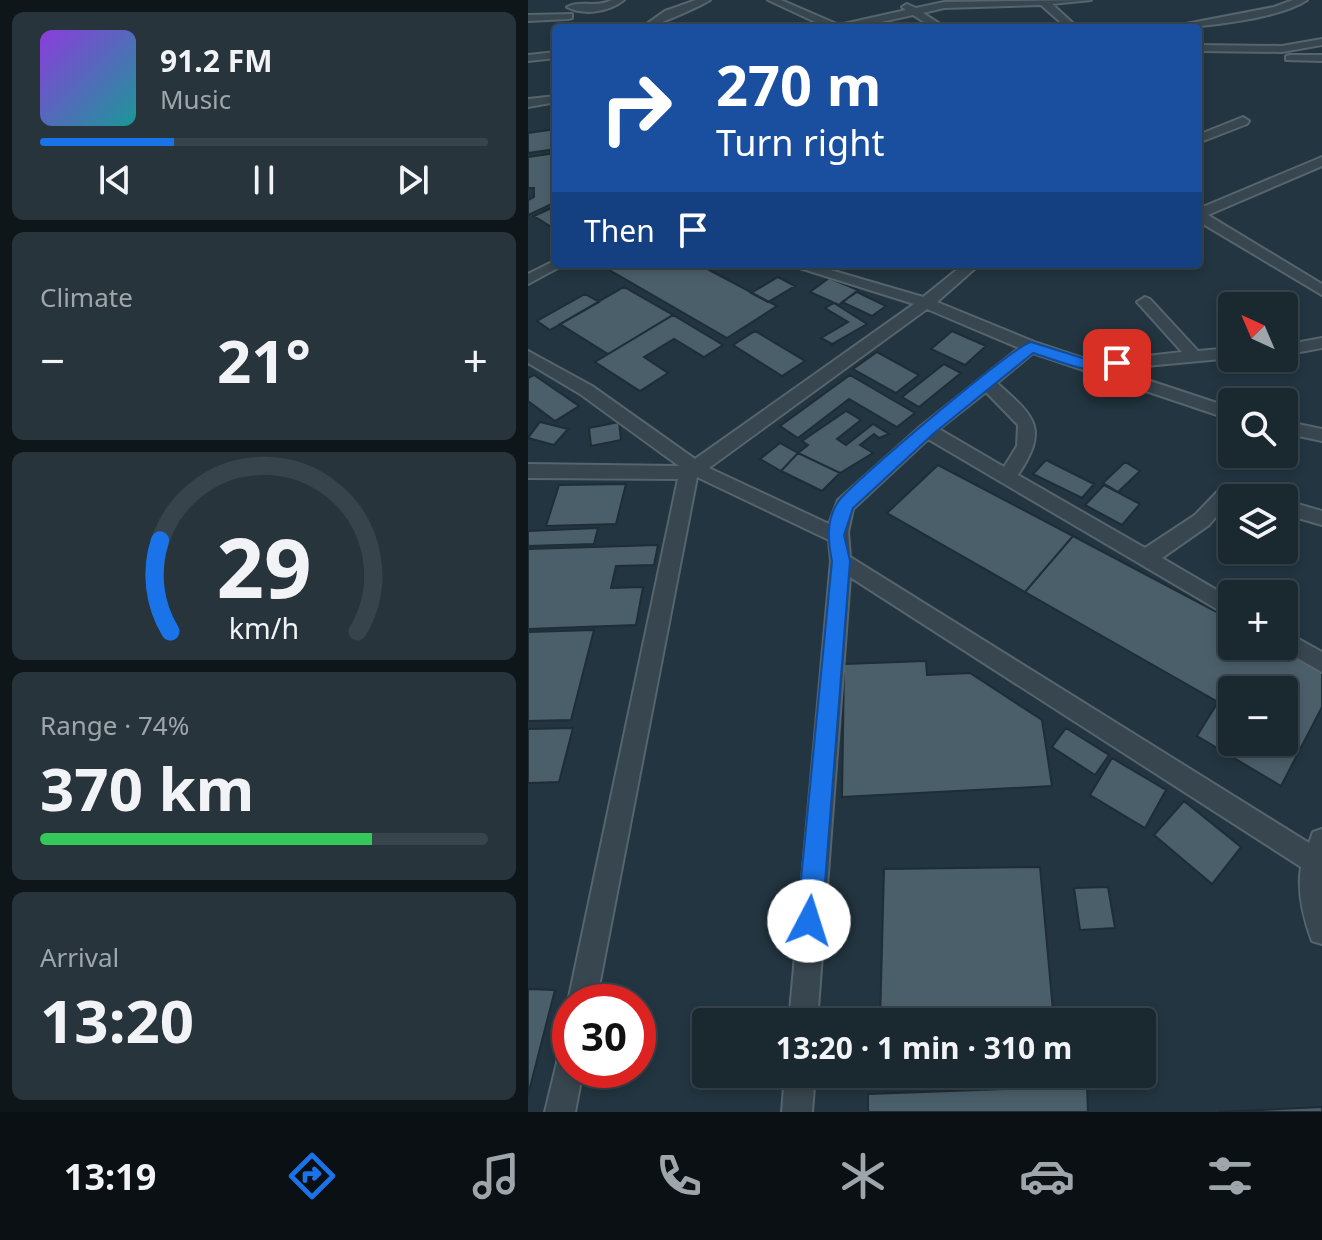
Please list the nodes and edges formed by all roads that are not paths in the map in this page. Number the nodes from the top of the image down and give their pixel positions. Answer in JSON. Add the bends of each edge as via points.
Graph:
{"nodes":[{"id":1,"x":619,"y":0,"type":"edge"},
{"id":2,"x":705,"y":0,"type":"edge"},
{"id":3,"x":773,"y":0,"type":"edge"},
{"id":4,"x":896,"y":0,"type":"edge"},
{"id":5,"x":1042,"y":0,"type":"edge"},
{"id":6,"x":1086,"y":0,"type":"edge"},
{"id":7,"x":1302,"y":0,"type":"edge"},
{"id":8,"x":962,"y":1,"type":"edge"},
{"id":9,"x":572,"y":8,"type":"edge"},
{"id":10,"x":912,"y":10,"type":"junction"},
{"id":11,"x":528,"y":18,"type":"edge"},
{"id":12,"x":652,"y":24,"type":"edge"},
{"id":13,"x":829,"y":24,"type":"edge"},
{"id":14,"x":849,"y":24,"type":"edge"},
{"id":15,"x":935,"y":24,"type":"edge"},
{"id":16,"x":1069,"y":24,"type":"edge"},
{"id":17,"x":1194,"y":24,"type":"edge"},
{"id":18,"x":1322,"y":42,"type":"edge"},
{"id":19,"x":1202,"y":50,"type":"edge"},
{"id":20,"x":1305,"y":53,"type":"junction"},
{"id":21,"x":552,"y":55,"type":"edge"},
{"id":22,"x":528,"y":58,"type":"edge"},
{"id":23,"x":1322,"y":58,"type":"edge"},
{"id":24,"x":1322,"y":70,"type":"edge"},
{"id":25,"x":552,"y":100,"type":"edge"},
{"id":26,"x":528,"y":103,"type":"edge"},
{"id":27,"x":1243,"y":121,"type":"dead end"},
{"id":28,"x":1202,"y":137,"type":"edge"},
{"id":29,"x":1322,"y":161,"type":"edge"},
{"id":30,"x":1202,"y":213,"type":"edge"},
{"id":31,"x":1202,"y":217,"type":"edge"},
{"id":32,"x":552,"y":267,"type":"edge"},
{"id":33,"x":808,"y":268,"type":"edge"},
{"id":34,"x":966,"y":268,"type":"edge"},
{"id":35,"x":528,"y":280,"type":"edge"},
{"id":36,"x":1319,"y":286,"type":"edge"},
{"id":37,"x":1145,"y":302,"type":"dead end"},
{"id":38,"x":926,"y":303,"type":"junction"},
{"id":39,"x":1322,"y":343,"type":"edge"},
{"id":40,"x":1031,"y":347,"type":"junction"},
{"id":41,"x":1298,"y":347,"type":"edge"},
{"id":42,"x":1218,"y":354,"type":"edge"},
{"id":43,"x":528,"y":356,"type":"edge"},
{"id":44,"x":1194,"y":356,"type":"junction"},
{"id":45,"x":1092,"y":365,"type":"junction"},
{"id":46,"x":986,"y":383,"type":"junction"},
{"id":47,"x":1218,"y":409,"type":"edge"},
{"id":48,"x":927,"y":430,"type":"junction"},
{"id":49,"x":1298,"y":430,"type":"edge"},
{"id":50,"x":1322,"y":435,"type":"edge"},
{"id":51,"x":692,"y":470,"type":"junction"},
{"id":52,"x":528,"y":471,"type":"edge"},
{"id":53,"x":1006,"y":478,"type":"junction"},
{"id":54,"x":1218,"y":503,"type":"edge"},
{"id":55,"x":1298,"y":511,"type":"edge"},
{"id":56,"x":1322,"y":518,"type":"edge"},
{"id":57,"x":835,"y":535,"type":"junction"},
{"id":58,"x":1145,"y":559,"type":"junction"},
{"id":59,"x":841,"y":561,"type":"junction"},
{"id":60,"x":1218,"y":601,"type":"edge"},
{"id":61,"x":1298,"y":648,"type":"edge"},
{"id":62,"x":1322,"y":663,"type":"edge"},
{"id":63,"x":1318,"y":850,"type":"edge"},
{"id":64,"x":1322,"y":931,"type":"edge"},
{"id":65,"x":586,"y":984,"type":"edge"},
{"id":66,"x":804,"y":1008,"type":"edge"},
{"id":67,"x":565,"y":1088,"type":"edge"},
{"id":68,"x":799,"y":1088,"type":"edge"},
{"id":69,"x":560,"y":1112,"type":"edge"},
{"id":70,"x":797,"y":1112,"type":"edge"}],
"edges":[{"from":1,"to":9,"type":"street","via":[[605,8]]},
{"from":2,"to":12,"type":"street"},
{"from":3,"to":13,"type":"street"},
{"from":4,"to":10,"type":"street"},
{"from":5,"to":6,"type":"street"},
{"from":5,"to":8,"type":"street"},
{"from":5,"to":16,"type":"street"},
{"from":7,"to":17,"type":"street","via":[[1276,10]]},
{"from":8,"to":10,"type":"street"},
{"from":9,"to":11,"type":"street"},
{"from":10,"to":14,"type":"street"},
{"from":10,"to":15,"type":"street"},
{"from":18,"to":20,"type":"street"},
{"from":19,"to":20,"type":"street","via":[[1242,56]]},
{"from":20,"to":23,"type":"street"},
{"from":20,"to":24,"type":"street"},
{"from":21,"to":22,"type":"street"},
{"from":25,"to":26,"type":"street"},
{"from":27,"to":28,"type":"street"},
{"from":29,"to":30,"type":"street"},
{"from":31,"to":36,"type":"street"},
{"from":32,"to":35,"type":"street"},
{"from":33,"to":38,"type":"street"},
{"from":34,"to":38,"type":"street"},
{"from":37,"to":44,"type":"street"},
{"from":38,"to":40,"type":"street"},
{"from":38,"to":51,"type":"street"},
{"from":39,"to":41,"type":"street"},
{"from":40,"to":45,"type":"street"},
{"from":40,"to":46,"type":"street"},
{"from":42,"to":44,"type":"street"},
{"from":43,"to":51,"type":"street","via":[[586,390]]},
{"from":44,"to":45,"type":"street"},
{"from":45,"to":47,"type":"street"},
{"from":46,"to":48,"type":"street"},
{"from":46,"to":53,"type":"street","via":[[1031,430],[1031,439]]},
{"from":48,"to":53,"type":"street"},
{"from":48,"to":57,"type":"street","via":[[845,505]]},
{"from":49,"to":50,"type":"street"},
{"from":51,"to":52,"type":"street"},
{"from":51,"to":57,"type":"street"},
{"from":51,"to":65,"type":"street"},
{"from":53,"to":58,"type":"street"},
{"from":54,"to":58,"type":"street"},
{"from":55,"to":56,"type":"street"},
{"from":57,"to":59,"type":"street"},
{"from":58,"to":60,"type":"street"},
{"from":59,"to":63,"type":"street"},
{"from":59,"to":66,"type":"street"},
{"from":61,"to":62,"type":"street"},
{"from":63,"to":64,"type":"street","via":[[1312,899]]},
{"from":67,"to":69,"type":"street"},
{"from":68,"to":70,"type":"street"}]}
